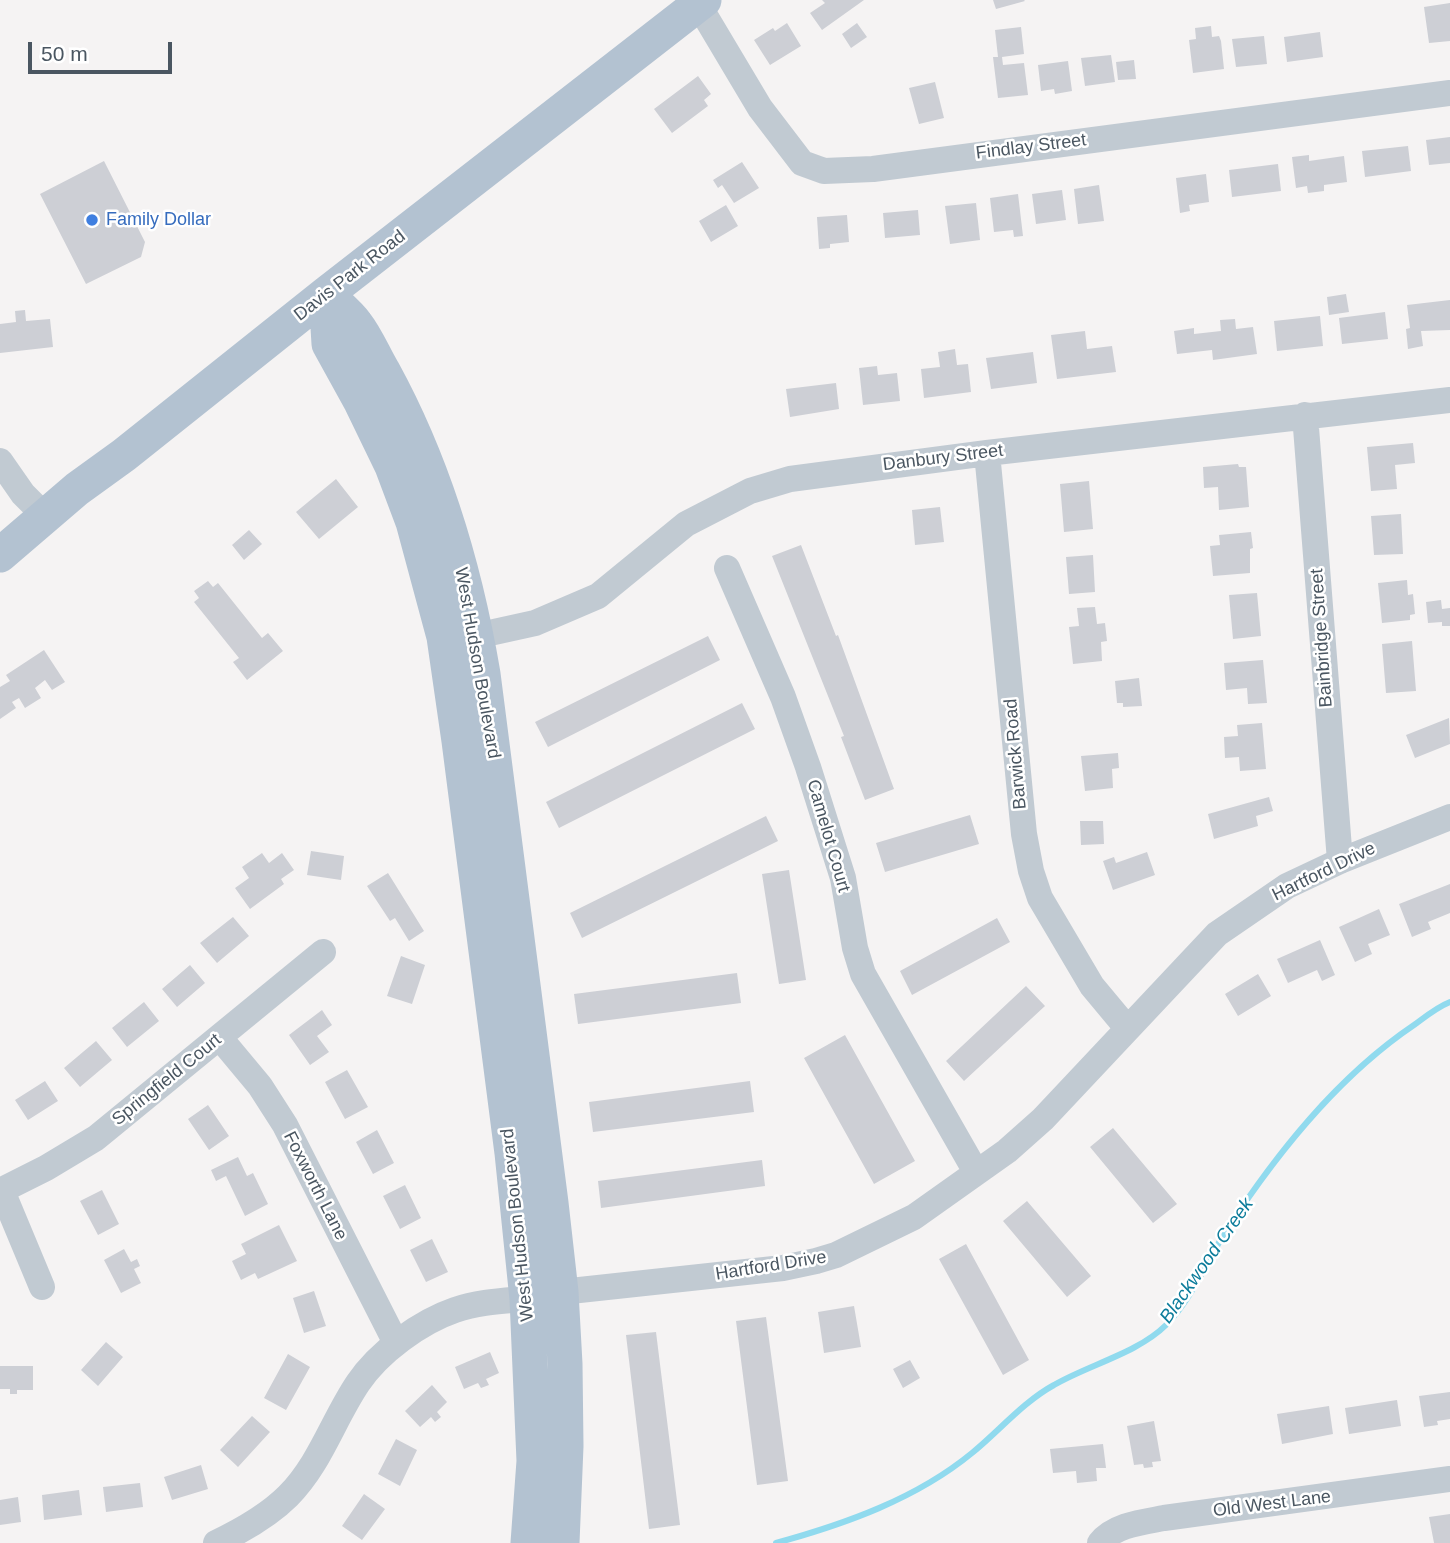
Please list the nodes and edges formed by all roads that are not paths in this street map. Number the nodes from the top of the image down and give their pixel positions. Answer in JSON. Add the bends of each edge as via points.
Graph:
{"nodes":[{"id":1,"x":701,"y":2,"type":"edge"},
{"id":2,"x":1450,"y":93,"type":"edge"},
{"id":3,"x":326,"y":294,"type":"junction"},
{"id":4,"x":1450,"y":400,"type":"edge"},
{"id":5,"x":1304,"y":415,"type":"junction"},
{"id":6,"x":987,"y":453,"type":"junction"},
{"id":7,"x":0,"y":461,"type":"edge"},
{"id":8,"x":46,"y":517,"type":"junction"},
{"id":9,"x":0,"y":555,"type":"edge"},
{"id":10,"x":727,"y":568,"type":"dead end"},
{"id":11,"x":477,"y":636,"type":"junction"},
{"id":12,"x":1450,"y":817,"type":"edge"},
{"id":13,"x":1340,"y":861,"type":"junction"},
{"id":14,"x":323,"y":952,"type":"dead end"},
{"id":15,"x":1127,"y":1028,"type":"junction"},
{"id":16,"x":220,"y":1038,"type":"junction"},
{"id":17,"x":976,"y":1172,"type":"junction"},
{"id":18,"x":1,"y":1191,"type":"edge"},
{"id":19,"x":42,"y":1286,"type":"dead end"},
{"id":20,"x":561,"y":1292,"type":"junction"},
{"id":21,"x":527,"y":1299,"type":"junction"},
{"id":22,"x":396,"y":1343,"type":"junction"},
{"id":23,"x":1450,"y":1479,"type":"edge"},
{"id":24,"x":216,"y":1543,"type":"edge"},
{"id":25,"x":528,"y":1543,"type":"edge"},
{"id":26,"x":562,"y":1543,"type":"edge"},
{"id":27,"x":1100,"y":1543,"type":"edge"}],
"edges":[{"from":1,"to":2,"type":"street","name":"Findlay Street","via":[[760,108],[793,154],[802,163],[824,171],[873,169]]},
{"from":1,"to":3,"type":"main road","name":"Davis Park Road"},
{"from":3,"to":8,"type":"main road","name":"Davis Park Road"},
{"from":3,"to":11,"type":"main road","name":"West Hudson Boulevard","via":[[356,324],[416,439],[457,547]]},
{"from":3,"to":21,"type":"main road","name":"West Hudson Boulevard","via":[[329,344],[392,466],[413,522],[443,637]]},
{"from":4,"to":5,"type":"street","name":"Danbury Street"},
{"from":5,"to":6,"type":"street","name":"Danbury Street"},
{"from":5,"to":13,"type":"street","name":"Bainbridge Street"},
{"from":6,"to":11,"type":"street","name":"Danbury Street","via":[[790,479],[750,491],[686,524],[598,596],[535,624]]},
{"from":6,"to":15,"type":"street","name":"Barwick Road","via":[[1031,871],[1055,925],[1093,986]]},
{"from":7,"to":8,"type":"street"},
{"from":8,"to":9,"type":"main road","name":"Davis Park Road"},
{"from":10,"to":17,"type":"street","name":"Camelot Court","via":[[805,758],[843,878],[863,974]]},
{"from":11,"to":20,"type":"main road","name":"West Hudson Boulevard"},
{"from":12,"to":13,"type":"street","name":"Hartford Drive"},
{"from":13,"to":15,"type":"street","name":"Hartford Drive","via":[[1287,886],[1217,934]]},
{"from":14,"to":16,"type":"street","name":"Springfield Court"},
{"from":15,"to":17,"type":"street","name":"Hartford Drive","via":[[1043,1119]]},
{"from":16,"to":18,"type":"street","name":"Springfield Court","via":[[89,1143]]},
{"from":16,"to":22,"type":"street","name":"Foxworth Lane","via":[[285,1125]]},
{"from":17,"to":20,"type":"street","name":"Hartford Drive","via":[[914,1217],[826,1258],[782,1268]]},
{"from":18,"to":19,"type":"street"},
{"from":20,"to":21,"type":"street","name":"Hartford Drive"},
{"from":20,"to":26,"type":"main road","name":"West Hudson Boulevard","via":[[566,1446]]},
{"from":21,"to":22,"type":"street","name":"Hartford Drive","via":[[455,1310]]},
{"from":21,"to":25,"type":"main road","name":"West Hudson Boulevard","via":[[534,1461]]},
{"from":22,"to":24,"type":"street","name":"Hartford Drive","via":[[357,1384],[316,1461],[286,1498]]},
{"from":23,"to":27,"type":"street","name":"Old West Lane","via":[[1164,1518],[1131,1525],[1105,1536]]}]}
